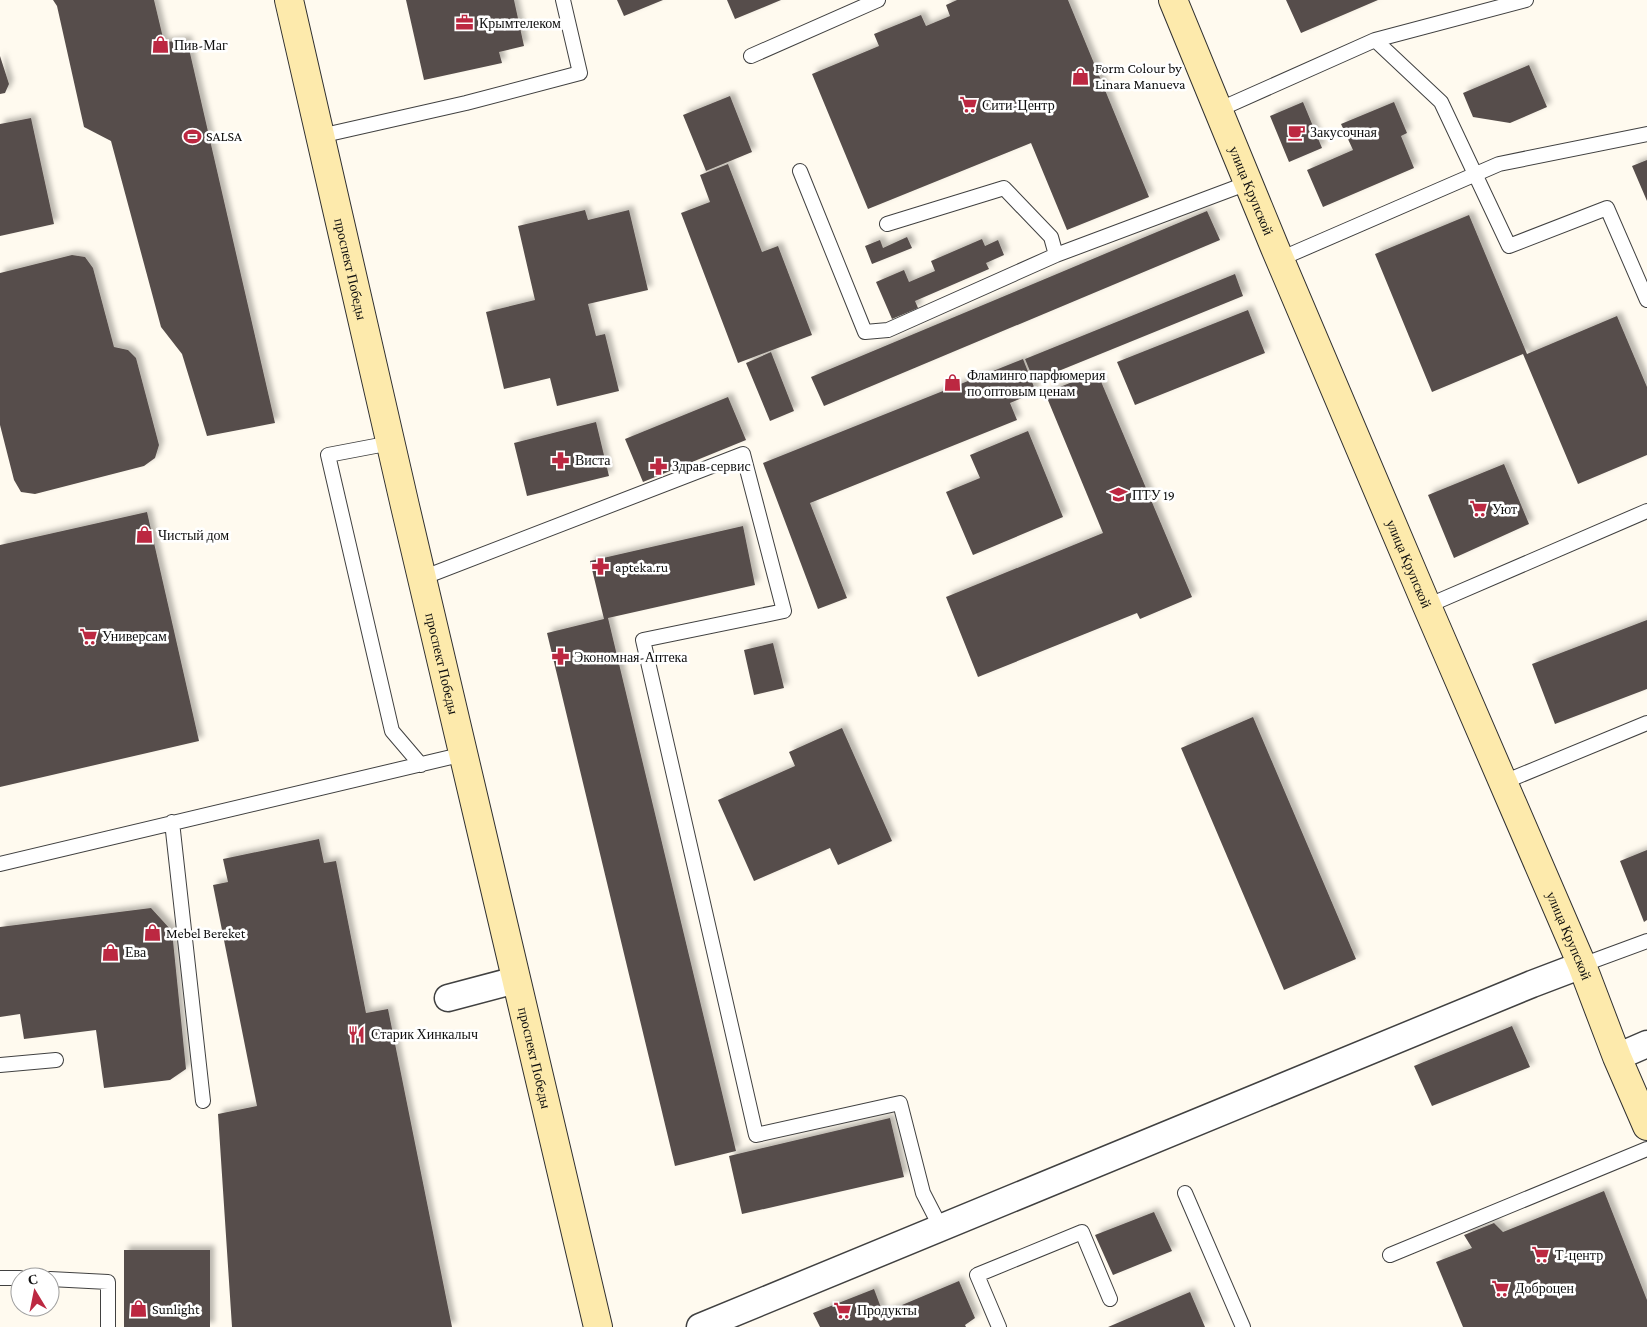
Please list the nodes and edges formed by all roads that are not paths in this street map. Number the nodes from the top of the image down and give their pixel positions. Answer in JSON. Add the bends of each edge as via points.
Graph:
{"nodes":[{"id":1,"x":289,"y":0,"type":"edge"},
{"id":2,"x":563,"y":0,"type":"edge"},
{"id":3,"x":878,"y":0,"type":"edge"},
{"id":4,"x":1173,"y":0,"type":"edge"},
{"id":5,"x":1526,"y":0,"type":"edge"},
{"id":6,"x":1375,"y":40,"type":"junction"},
{"id":7,"x":751,"y":56,"type":"dead end"},
{"id":8,"x":1218,"y":110,"type":"junction"},
{"id":9,"x":1647,"y":134,"type":"edge"},
{"id":10,"x":320,"y":136,"type":"junction"},
{"id":11,"x":800,"y":171,"type":"dead end"},
{"id":12,"x":1475,"y":175,"type":"junction"},
{"id":13,"x":1248,"y":183,"type":"junction"},
{"id":14,"x":887,"y":224,"type":"dead end"},
{"id":15,"x":1056,"y":255,"type":"junction"},
{"id":16,"x":1280,"y":259,"type":"junction"},
{"id":17,"x":1647,"y":300,"type":"edge"},
{"id":18,"x":391,"y":443,"type":"junction"},
{"id":19,"x":1647,"y":510,"type":"edge"},
{"id":20,"x":422,"y":578,"type":"junction"},
{"id":21,"x":1427,"y":606,"type":"junction"},
{"id":22,"x":1647,"y":722,"type":"edge"},
{"id":23,"x":464,"y":754,"type":"junction"},
{"id":24,"x":421,"y":765,"type":"junction"},
{"id":25,"x":1504,"y":782,"type":"junction"},
{"id":26,"x":172,"y":822,"type":"junction"},
{"id":27,"x":0,"y":864,"type":"edge"},
{"id":28,"x":1647,"y":941,"type":"edge"},
{"id":29,"x":1582,"y":965,"type":"junction"},
{"id":30,"x":516,"y":980,"type":"junction"},
{"id":31,"x":448,"y":998,"type":"dead end"},
{"id":32,"x":1647,"y":1044,"type":"edge"},
{"id":33,"x":1617,"y":1057,"type":"junction"},
{"id":34,"x":56,"y":1060,"type":"dead end"},
{"id":35,"x":0,"y":1065,"type":"edge"},
{"id":36,"x":204,"y":1101,"type":"dead end"},
{"id":37,"x":1647,"y":1126,"type":"edge"},
{"id":38,"x":1647,"y":1149,"type":"edge"},
{"id":39,"x":1185,"y":1193,"type":"dead end"},
{"id":40,"x":941,"y":1228,"type":"junction"},
{"id":41,"x":1390,"y":1255,"type":"dead end"},
{"id":42,"x":60,"y":1280,"type":"edge"},
{"id":43,"x":1110,"y":1299,"type":"dead end"},
{"id":44,"x":108,"y":1327,"type":"edge"},
{"id":45,"x":598,"y":1327,"type":"edge"},
{"id":46,"x":700,"y":1327,"type":"edge"},
{"id":47,"x":999,"y":1327,"type":"edge"},
{"id":48,"x":1243,"y":1327,"type":"edge"}],
"edges":[{"from":1,"to":10,"type":"street","name":"проспект Победы"},
{"from":2,"to":10,"type":"lane","via":[[580,73]]},
{"from":3,"to":7,"type":"lane"},
{"from":4,"to":8,"type":"street","name":"улица Крупской"},
{"from":5,"to":6,"type":"lane"},
{"from":6,"to":8,"type":"lane"},
{"from":6,"to":12,"type":"lane","via":[[1442,102]]},
{"from":8,"to":13,"type":"street","name":"улица Крупской"},
{"from":9,"to":12,"type":"lane","via":[[1499,164]]},
{"from":10,"to":18,"type":"street","name":"проспект Победы"},
{"from":11,"to":15,"type":"lane","via":[[865,332],[888,330]]},
{"from":12,"to":16,"type":"lane"},
{"from":12,"to":17,"type":"lane","via":[[1508,246],[1607,208]]},
{"from":13,"to":15,"type":"lane"},
{"from":13,"to":16,"type":"street","name":"улица Крупской"},
{"from":14,"to":15,"type":"lane","via":[[1004,188],[1051,237]]},
{"from":16,"to":21,"type":"street","name":"улица Крупской"},
{"from":18,"to":20,"type":"street","name":"проспект Победы"},
{"from":18,"to":24,"type":"lane","via":[[328,455],[392,731]]},
{"from":19,"to":21,"type":"lane"},
{"from":20,"to":23,"type":"street","name":"проспект Победы"},
{"from":20,"to":40,"type":"lane","via":[[743,454],[784,612],[643,640],[756,1134],[900,1103],[923,1193]]},
{"from":21,"to":25,"type":"street","name":"улица Крупской"},
{"from":22,"to":25,"type":"lane"},
{"from":23,"to":24,"type":"lane"},
{"from":23,"to":30,"type":"street","name":"проспект Победы"},
{"from":24,"to":26,"type":"lane"},
{"from":25,"to":29,"type":"street","name":"улица Крупской"},
{"from":26,"to":27,"type":"lane"},
{"from":26,"to":36,"type":"lane"},
{"from":28,"to":29,"type":"lane"},
{"from":29,"to":33,"type":"street","name":"улица Крупской"},
{"from":29,"to":40,"type":"street"},
{"from":30,"to":31,"type":"street"},
{"from":30,"to":45,"type":"street","name":"проспект Победы"},
{"from":32,"to":33,"type":"street"},
{"from":33,"to":37,"type":"street","name":"улица Крупской"},
{"from":34,"to":35,"type":"lane"},
{"from":38,"to":41,"type":"lane"},
{"from":39,"to":48,"type":"lane"},
{"from":40,"to":46,"type":"street"},
{"from":42,"to":44,"type":"lane","via":[[108,1282]]},
{"from":43,"to":47,"type":"lane","via":[[1082,1232],[977,1276]]}]}
